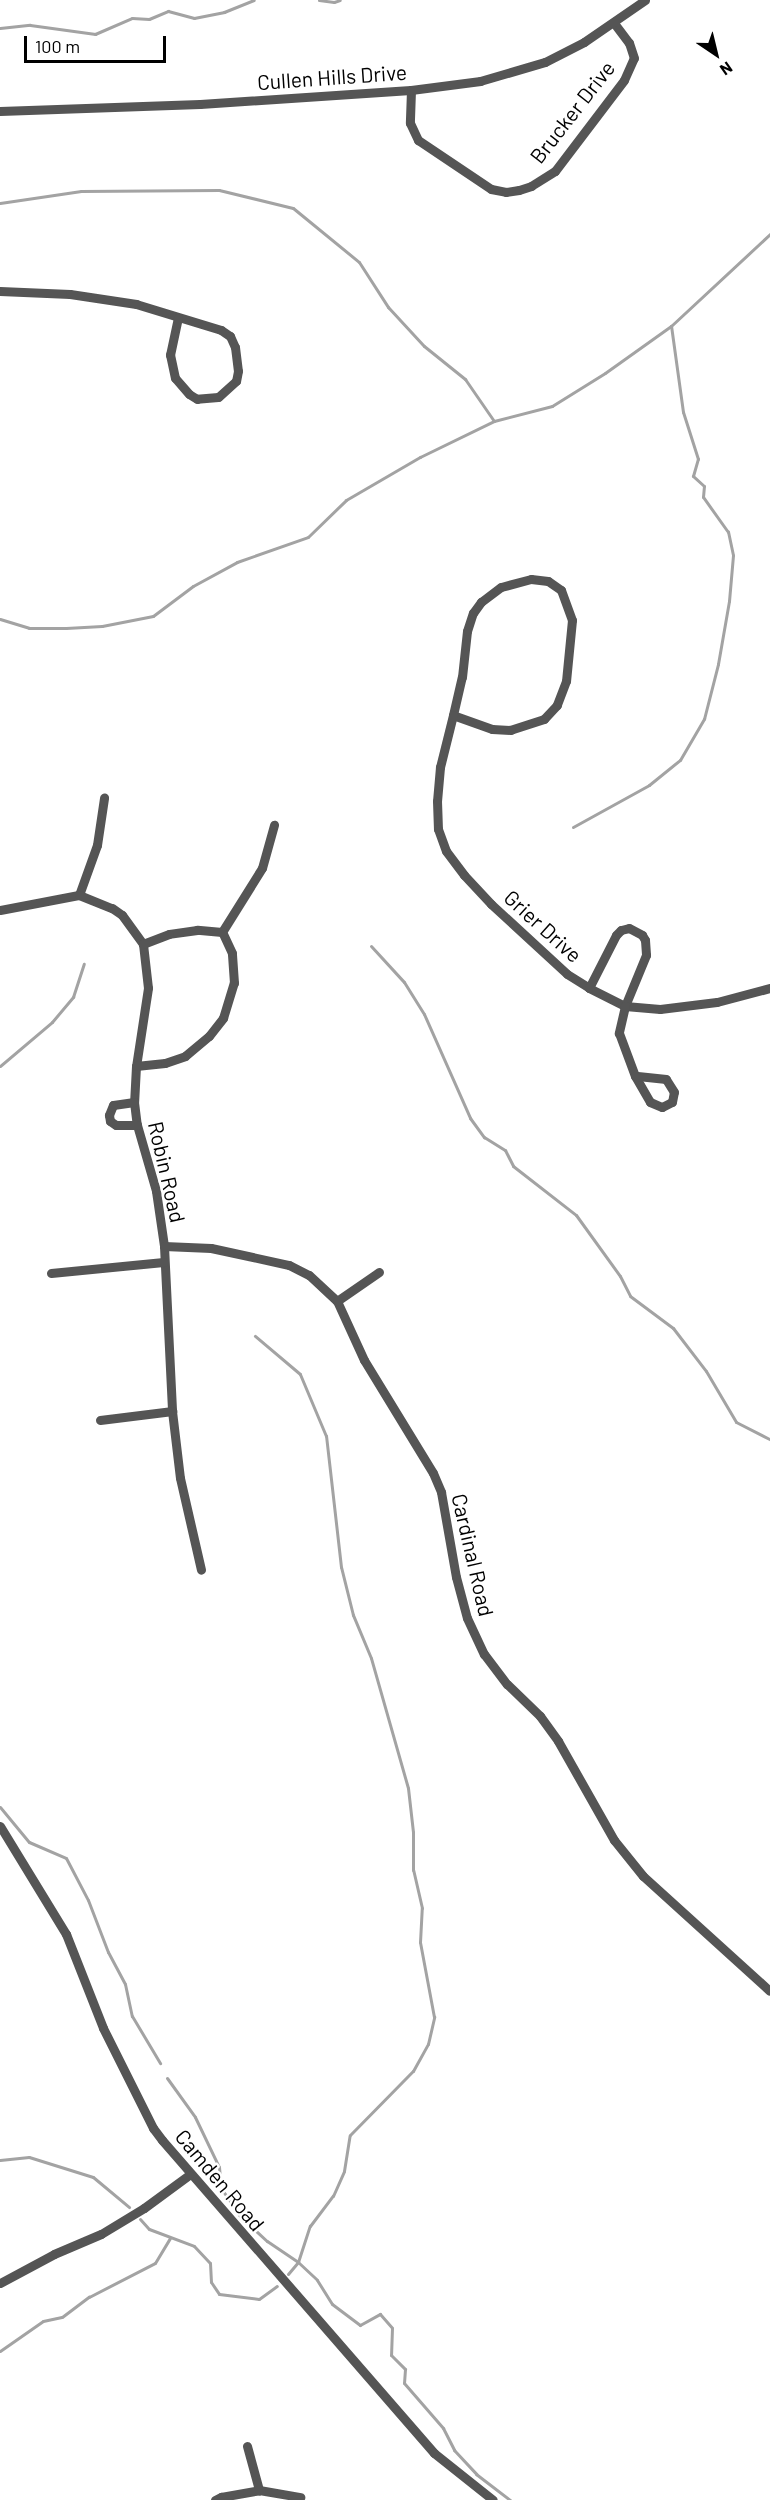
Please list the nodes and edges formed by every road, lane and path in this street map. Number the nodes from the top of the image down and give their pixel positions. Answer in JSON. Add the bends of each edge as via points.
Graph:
{"nodes":[{"id":1,"x":645,"y":0,"type":"edge"},
{"id":2,"x":614,"y":23,"type":"junction"},
{"id":3,"x":411,"y":90,"type":"junction"},
{"id":4,"x":0,"y":111,"type":"edge"},
{"id":5,"x":0,"y":291,"type":"edge"},
{"id":6,"x":178,"y":318,"type":"junction"},
{"id":7,"x":453,"y":715,"type":"junction"},
{"id":8,"x":104,"y":798,"type":"dead end"},
{"id":9,"x":274,"y":825,"type":"dead end"},
{"id":10,"x":79,"y":895,"type":"junction"},
{"id":11,"x":0,"y":910,"type":"edge"},
{"id":12,"x":222,"y":932,"type":"junction"},
{"id":13,"x":143,"y":944,"type":"junction"},
{"id":14,"x":589,"y":988,"type":"junction"},
{"id":15,"x":770,"y":988,"type":"edge"},
{"id":16,"x":625,"y":1006,"type":"junction"},
{"id":17,"x":136,"y":1066,"type":"junction"},
{"id":18,"x":634,"y":1076,"type":"junction"},
{"id":19,"x":134,"y":1102,"type":"junction"},
{"id":20,"x":137,"y":1125,"type":"junction"},
{"id":21,"x":164,"y":1246,"type":"junction"},
{"id":22,"x":163,"y":1262,"type":"junction"},
{"id":23,"x":379,"y":1272,"type":"dead end"},
{"id":24,"x":51,"y":1273,"type":"dead end"},
{"id":25,"x":337,"y":1301,"type":"junction"},
{"id":26,"x":172,"y":1411,"type":"junction"},
{"id":27,"x":100,"y":1420,"type":"dead end"},
{"id":28,"x":201,"y":1570,"type":"dead end"},
{"id":29,"x":0,"y":1826,"type":"edge"},
{"id":30,"x":770,"y":1991,"type":"edge"},
{"id":31,"x":189,"y":2175,"type":"junction"},
{"id":32,"x":0,"y":2283,"type":"edge"},
{"id":33,"x":247,"y":2446,"type":"dead end"},
{"id":34,"x":259,"y":2490,"type":"junction"},
{"id":35,"x":300,"y":2498,"type":"dead end"},
{"id":36,"x":215,"y":2500,"type":"edge"},
{"id":37,"x":493,"y":2500,"type":"edge"}],
"edges":[{"from":1,"to":2,"type":"street","name":"Cullen Hills Drive"},
{"from":2,"to":3,"type":"street","name":"Cullen Hills Drive","via":[[545,62],[513,73]]},
{"from":2,"to":3,"type":"street","name":"Brucker Drive","via":[[633,52],[630,69],[555,171],[531,186],[506,192],[491,189],[418,140],[410,123]]},
{"from":3,"to":4,"type":"street","name":"Cullen Hills Drive","via":[[200,104]]},
{"from":5,"to":6,"type":"street","via":[[70,294],[136,303]]},
{"from":6,"to":6,"type":"street","via":[[170,355],[175,378],[198,399],[218,397],[236,381],[238,371],[230,336]]},
{"from":7,"to":7,"type":"street","name":"Grier Drive","via":[[469,622],[481,602],[501,587],[522,580],[548,581],[561,590],[572,620],[571,642],[562,693],[552,712],[535,724],[511,730],[492,729]]},
{"from":7,"to":14,"type":"street","name":"Grier Drive","via":[[440,767],[437,808],[438,829],[446,851],[491,904],[567,974]]},
{"from":8,"to":10,"type":"street","via":[[97,845]]},
{"from":9,"to":12,"type":"street","via":[[262,868]]},
{"from":10,"to":11,"type":"street"},
{"from":10,"to":13,"type":"street","name":"Robin Road","via":[[122,915]]},
{"from":12,"to":13,"type":"street","via":[[188,931]]},
{"from":12,"to":17,"type":"street","via":[[231,953],[234,983],[228,1007],[217,1027],[185,1056]]},
{"from":13,"to":17,"type":"street","name":"Robin Road","via":[[148,988]]},
{"from":14,"to":16,"type":"street","name":"Grier Drive"},
{"from":14,"to":16,"type":"street","via":[[616,935],[621,930],[637,931],[645,940],[646,956]]},
{"from":15,"to":16,"type":"street","name":"Grier Drive","via":[[688,1007]]},
{"from":16,"to":18,"type":"street","via":[[619,1033]]},
{"from":17,"to":19,"type":"street","name":"Robin Road"},
{"from":18,"to":18,"type":"street","via":[[655,1106],[672,1102],[675,1092],[666,1079]]},
{"from":19,"to":20,"type":"street","name":"Robin Road"},
{"from":19,"to":20,"type":"street","via":[[113,1105],[109,1115],[116,1125]]},
{"from":20,"to":21,"type":"street","name":"Robin Road","via":[[156,1191]]},
{"from":21,"to":22,"type":"street","name":"Robin Road"},
{"from":21,"to":25,"type":"street","name":"Cardinal Road","via":[[211,1248],[289,1265],[309,1275]]},
{"from":22,"to":24,"type":"street"},
{"from":22,"to":26,"type":"street","name":"Robin Road"},
{"from":23,"to":25,"type":"street"},
{"from":25,"to":30,"type":"street","name":"Cardinal Road","via":[[364,1360],[441,1492],[456,1577],[467,1618],[484,1654],[558,1741],[614,1840],[643,1876]]},
{"from":26,"to":27,"type":"street"},
{"from":26,"to":28,"type":"street","name":"Robin Road","via":[[180,1478]]},
{"from":29,"to":31,"type":"street","name":"Camden Road","via":[[66,1934],[103,2028],[153,2128]]},
{"from":31,"to":32,"type":"street","via":[[101,2234]]},
{"from":31,"to":37,"type":"street","name":"Camden Road","via":[[434,2453]]},
{"from":33,"to":34,"type":"street"},
{"from":34,"to":35,"type":"street"},
{"from":34,"to":36,"type":"street"}]}
